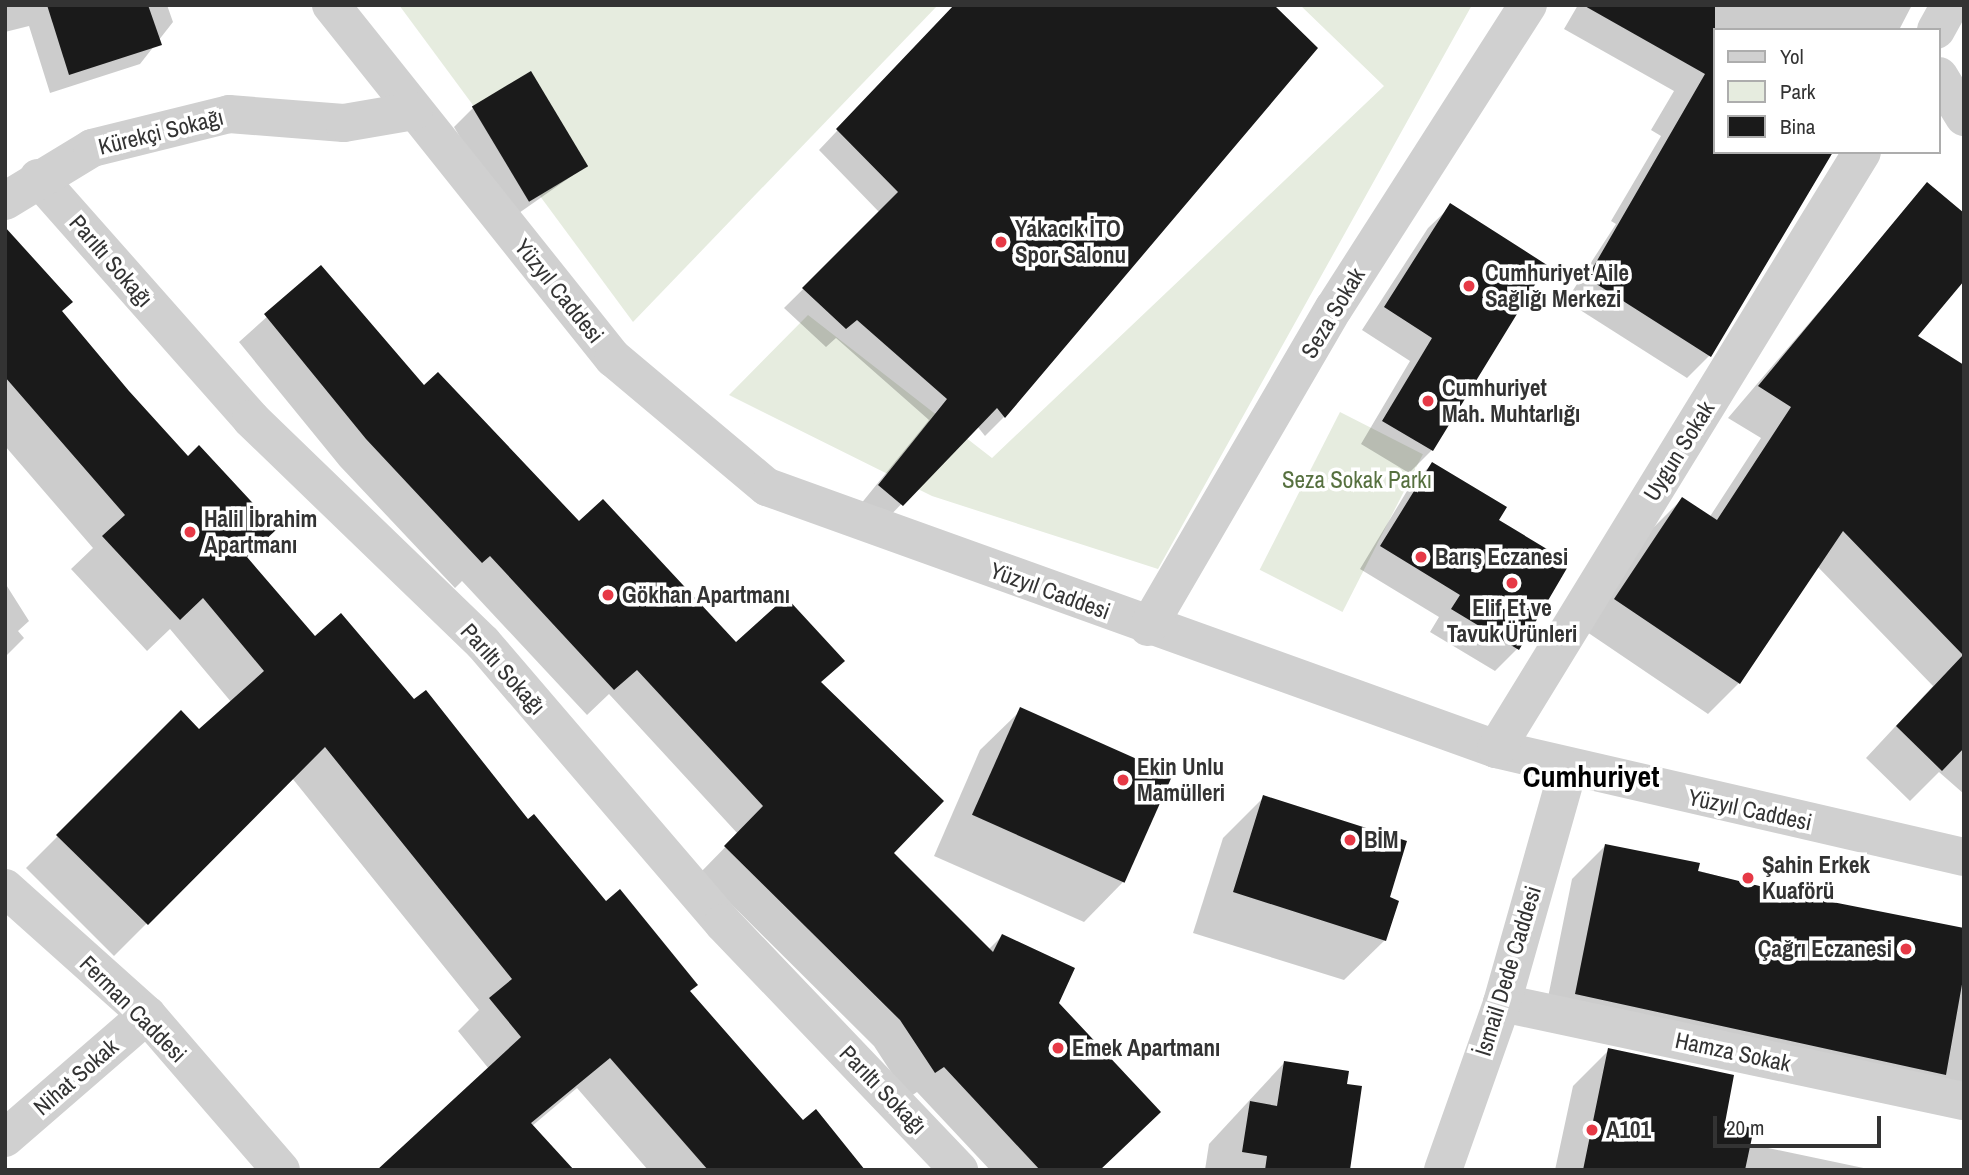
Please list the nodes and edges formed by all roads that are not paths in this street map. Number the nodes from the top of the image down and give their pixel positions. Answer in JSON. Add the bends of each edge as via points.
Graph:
{"nodes":[{"id":1,"x":331,"y":5,"type":"edge"},
{"id":2,"x":1528,"y":5,"type":"edge"},
{"id":3,"x":1950,"y":5,"type":"edge"},
{"id":4,"x":1937,"y":28,"type":"edge"},
{"id":5,"x":1941,"y":79,"type":"edge"},
{"id":6,"x":414,"y":111,"type":"junction"},
{"id":7,"x":1964,"y":117,"type":"edge"},
{"id":8,"x":1861,"y":154,"type":"edge"},
{"id":9,"x":38,"y":178,"type":"junction"},
{"id":10,"x":5,"y":201,"type":"edge"},
{"id":11,"x":1149,"y":627,"type":"junction"},
{"id":12,"x":1496,"y":749,"type":"junction"},
{"id":13,"x":1568,"y":770,"type":"junction"},
{"id":14,"x":1964,"y":857,"type":"edge"},
{"id":15,"x":5,"y":888,"type":"edge"},
{"id":16,"x":1502,"y":1003,"type":"junction"},
{"id":17,"x":147,"y":1015,"type":"junction"},
{"id":18,"x":1964,"y":1101,"type":"edge"},
{"id":19,"x":5,"y":1138,"type":"edge"},
{"id":20,"x":281,"y":1170,"type":"edge"},
{"id":21,"x":959,"y":1170,"type":"edge"},
{"id":22,"x":1443,"y":1170,"type":"edge"}],
"edges":[{"from":1,"to":6,"type":"street","name":"Yüzyıl Caddesi"},
{"from":2,"to":11,"type":"street","name":"Seza Sokak","via":[[1334,308]]},
{"from":3,"to":4,"type":"street"},
{"from":5,"to":7,"type":"street"},
{"from":6,"to":9,"type":"street","name":"Kürekçi Sokağı","via":[[344,123],[229,114],[92,148]]},
{"from":6,"to":11,"type":"street","name":"Yüzyıl Caddesi","via":[[613,358],[767,487]]},
{"from":8,"to":12,"type":"street","name":"Uygun Sokak"},
{"from":9,"to":10,"type":"street","name":"Kürekçi Sokağı"},
{"from":9,"to":21,"type":"street","name":"Parıltı Sokağı","via":[[251,419],[483,643],[723,923]]},
{"from":11,"to":12,"type":"street","name":"Yüzyıl Caddesi"},
{"from":12,"to":13,"type":"street","name":"Yüzyıl Caddesi"},
{"from":13,"to":14,"type":"street","name":"Yüzyıl Caddesi"},
{"from":13,"to":16,"type":"street","name":"İsmail Dede Caddesi"},
{"from":15,"to":17,"type":"street","name":"Ferman Caddesi"},
{"from":16,"to":18,"type":"street","name":"Hamza Sokak"},
{"from":16,"to":22,"type":"street","name":"İsmail Dede Caddesi"},
{"from":17,"to":19,"type":"street","name":"Nihat Sokak"},
{"from":17,"to":20,"type":"street","name":"Ferman Caddesi"}]}
